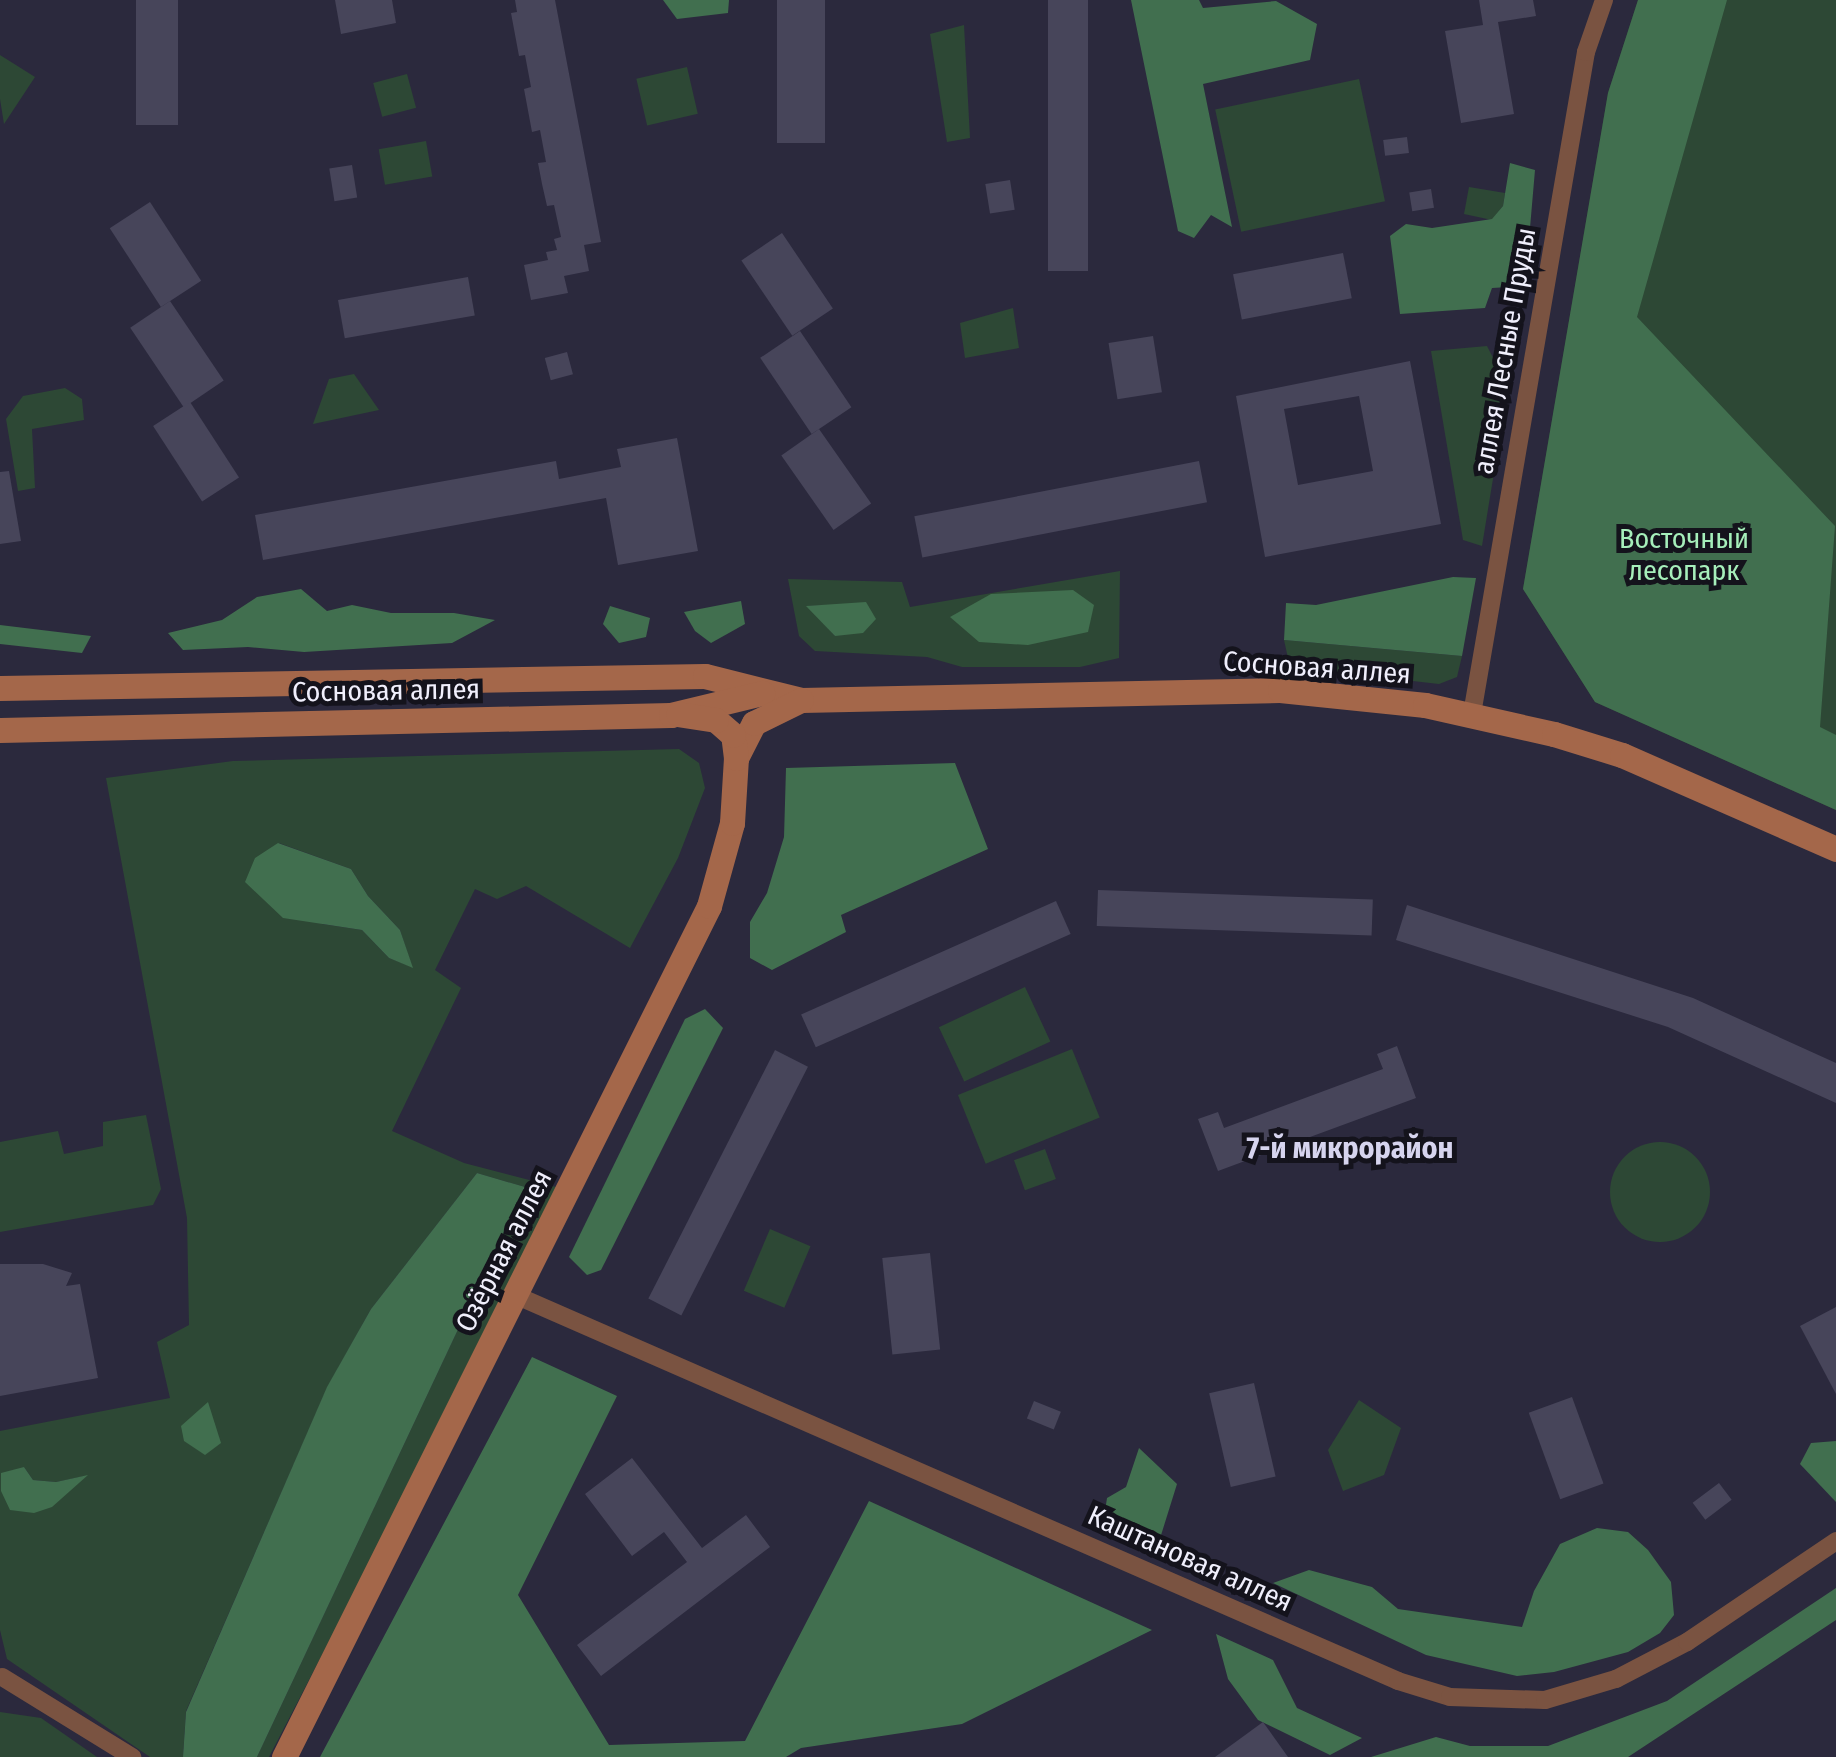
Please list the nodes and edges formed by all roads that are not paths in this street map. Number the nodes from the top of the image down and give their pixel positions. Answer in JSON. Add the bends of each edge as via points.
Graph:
{"nodes":[{"id":1,"x":1604,"y":0,"type":"edge"},
{"id":2,"x":0,"y":688,"type":"edge"},
{"id":3,"x":768,"y":704,"type":"junction"},
{"id":4,"x":678,"y":714,"type":"junction"},
{"id":5,"x":1472,"y":714,"type":"junction"},
{"id":6,"x":0,"y":730,"type":"edge"},
{"id":7,"x":736,"y":758,"type":"junction"},
{"id":8,"x":1836,"y":849,"type":"edge"},
{"id":9,"x":515,"y":1296,"type":"junction"},
{"id":10,"x":1836,"y":1541,"type":"edge"},
{"id":11,"x":2,"y":1678,"type":"edge"},
{"id":12,"x":132,"y":1757,"type":"edge"},
{"id":13,"x":284,"y":1757,"type":"edge"}],
"edges":[{"from":1,"to":5,"type":"street","name":"аллея Лесные Пруды","via":[[1586,52]]},
{"from":2,"to":3,"type":"main road","name":"Сосновая аллея","via":[[705,676]]},
{"from":3,"to":4,"type":"main road","name":"Сосновая аллея"},
{"from":3,"to":5,"type":"main road","name":"Сосновая аллея","via":[[1272,690]]},
{"from":3,"to":7,"type":"main road"},
{"from":4,"to":6,"type":"main road","name":"Сосновая аллея"},
{"from":4,"to":7,"type":"main road","via":[[726,725]]},
{"from":5,"to":8,"type":"main road","name":"Сосновая аллея","via":[[1622,756]]},
{"from":7,"to":9,"type":"main road","name":"Озёрная аллея","via":[[732,822],[709,906]]},
{"from":9,"to":10,"type":"street","name":"Каштановая аллея","via":[[1398,1681],[1450,1697],[1545,1700],[1616,1679],[1675,1650]]},
{"from":9,"to":13,"type":"main road","name":"Озёрная аллея"},
{"from":11,"to":12,"type":"street"}]}
